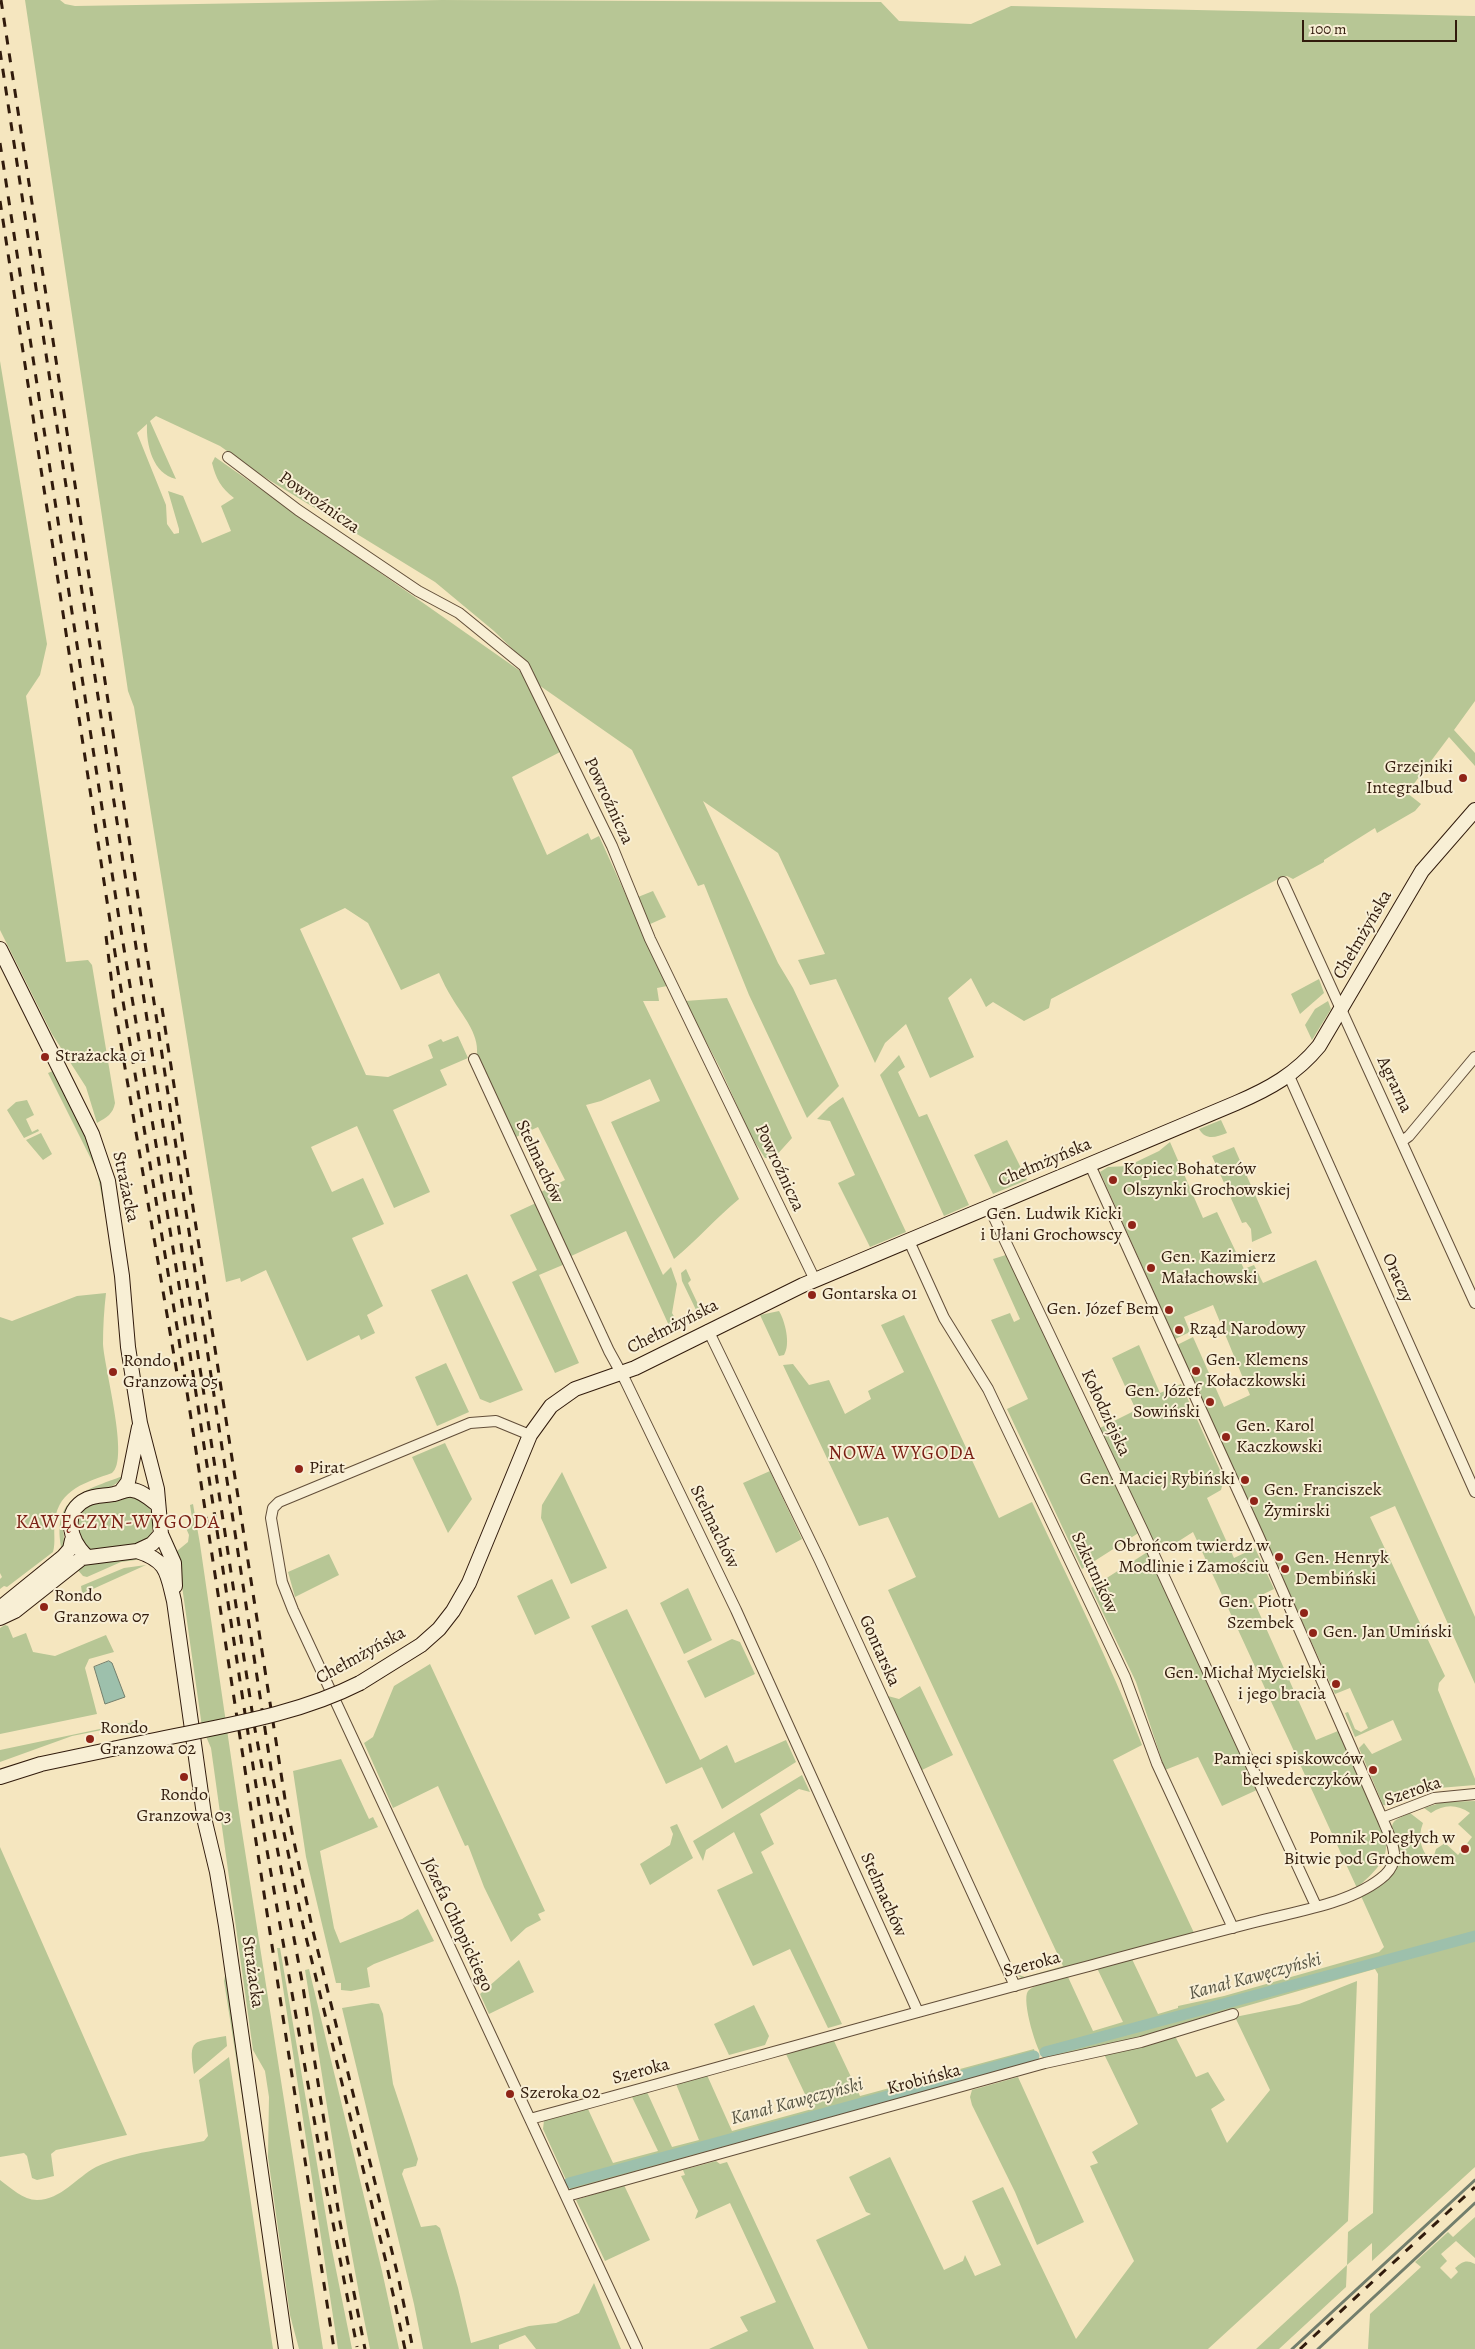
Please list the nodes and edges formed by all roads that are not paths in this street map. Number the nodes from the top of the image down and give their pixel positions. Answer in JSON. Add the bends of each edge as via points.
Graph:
{"nodes":[{"id":1,"x":228,"y":456,"type":"dead end"},
{"id":2,"x":1475,"y":810,"type":"edge"},
{"id":3,"x":1283,"y":882,"type":"dead end"},
{"id":4,"x":0,"y":949,"type":"edge"},
{"id":5,"x":1341,"y":1012,"type":"junction"},
{"id":6,"x":1475,"y":1057,"type":"edge"},
{"id":7,"x":474,"y":1059,"type":"dead end"},
{"id":8,"x":1289,"y":1076,"type":"junction"},
{"id":9,"x":1402,"y":1141,"type":"junction"},
{"id":10,"x":1090,"y":1165,"type":"junction"},
{"id":11,"x":989,"y":1207,"type":"junction"},
{"id":12,"x":909,"y":1241,"type":"junction"},
{"id":13,"x":815,"y":1280,"type":"junction"},
{"id":14,"x":1474,"y":1297,"type":"edge"},
{"id":15,"x":708,"y":1330,"type":"junction"},
{"id":16,"x":622,"y":1373,"type":"junction"},
{"id":17,"x":140,"y":1424,"type":"junction"},
{"id":18,"x":530,"y":1435,"type":"junction"},
{"id":19,"x":122,"y":1490,"type":"junction"},
{"id":20,"x":1475,"y":1492,"type":"edge"},
{"id":21,"x":158,"y":1505,"type":"junction"},
{"id":22,"x":161,"y":1534,"type":"junction"},
{"id":23,"x":72,"y":1540,"type":"junction"},
{"id":24,"x":137,"y":1551,"type":"junction"},
{"id":25,"x":86,"y":1556,"type":"junction"},
{"id":26,"x":174,"y":1602,"type":"junction"},
{"id":27,"x":0,"y":1608,"type":"edge"},
{"id":28,"x":0,"y":1618,"type":"edge"},
{"id":29,"x":0,"y":1777,"type":"edge"},
{"id":30,"x":1475,"y":1794,"type":"edge"},
{"id":31,"x":1382,"y":1818,"type":"junction"},
{"id":32,"x":1316,"y":1906,"type":"junction"},
{"id":33,"x":1233,"y":1928,"type":"junction"},
{"id":34,"x":1015,"y":1986,"type":"junction"},
{"id":35,"x":918,"y":2012,"type":"junction"},
{"id":36,"x":1233,"y":2014,"type":"dead end"},
{"id":37,"x":530,"y":2119,"type":"junction"},
{"id":38,"x":567,"y":2196,"type":"junction"},
{"id":39,"x":286,"y":2349,"type":"edge"},
{"id":40,"x":637,"y":2349,"type":"edge"}],
"edges":[{"from":1,"to":13,"type":"street","name":"Powroźnicza","via":[[298,510],[418,591],[459,613],[524,666],[612,846],[650,939]]},
{"from":2,"to":5,"type":"street","name":"Chełmżyńska","via":[[1422,871]]},
{"from":3,"to":5,"type":"street","name":"Agrarna"},
{"from":4,"to":17,"type":"street","name":"Strażacka","via":[[101,1157],[120,1263]]},
{"from":5,"to":8,"type":"street","name":"Chełmżyńska","via":[[1319,1046]]},
{"from":5,"to":9,"type":"street","name":"Agrarna"},
{"from":6,"to":9,"type":"street","via":[[1410,1136]]},
{"from":7,"to":16,"type":"street","name":"Stelmachów"},
{"from":8,"to":10,"type":"street","name":"Chełmżyńska","via":[[1265,1091]]},
{"from":8,"to":20,"type":"street","name":"Oraczy"},
{"from":9,"to":14,"type":"street","name":"Agrarna"},
{"from":10,"to":11,"type":"street","name":"Chełmżyńska"},
{"from":10,"to":31,"type":"street"},
{"from":11,"to":12,"type":"street","name":"Chełmżyńska"},
{"from":11,"to":32,"type":"street","name":"Kołodziejska"},
{"from":12,"to":13,"type":"street","name":"Chełmżyńska"},
{"from":12,"to":33,"type":"street","name":"Szkutników","via":[[944,1318],[988,1389],[1083,1587],[1125,1677],[1157,1764]]},
{"from":13,"to":15,"type":"street","name":"Chełmżyńska"},
{"from":15,"to":16,"type":"street","name":"Chełmżyńska"},
{"from":15,"to":34,"type":"street","name":"Gontarska","via":[[820,1561]]},
{"from":16,"to":18,"type":"street","name":"Chełmżyńska","via":[[581,1386],[562,1397],[542,1415]]},
{"from":16,"to":35,"type":"street","name":"Stelmachów","via":[[739,1616]]},
{"from":17,"to":19,"type":"street","name":"Strażacka","via":[[128,1482]]},
{"from":17,"to":21,"type":"street","name":"Strażacka"},
{"from":18,"to":29,"type":"street","name":"Chełmżyńska","bridge":true,"via":[[469,1583],[453,1611],[421,1645],[360,1682],[292,1710],[41,1764]]},
{"from":18,"to":37,"type":"street","name":"Józefa Chłopickiego","via":[[500,1422],[470,1423],[285,1499],[273,1508],[271,1518],[290,1605]]},
{"from":19,"to":21,"type":"street","via":[[141,1493]]},
{"from":19,"to":23,"type":"street","via":[[117,1494],[92,1497],[80,1504],[70,1520]]},
{"from":21,"to":22,"type":"street"},
{"from":22,"to":24,"type":"street","via":[[152,1544]]},
{"from":22,"to":26,"type":"street","name":"Strażacka","via":[[174,1563]]},
{"from":23,"to":25,"type":"street"},
{"from":23,"to":27,"type":"street","via":[[63,1557]]},
{"from":24,"to":25,"type":"street"},
{"from":24,"to":26,"type":"street","name":"Strażacka","via":[[164,1566]]},
{"from":25,"to":28,"type":"street","via":[[15,1611]]},
{"from":26,"to":39,"type":"street","name":"Strażacka","via":[[206,1822],[226,1926]]},
{"from":30,"to":31,"type":"street","name":"Szeroka","via":[[1434,1798]]},
{"from":31,"to":32,"type":"street","name":"Szeroka","via":[[1394,1852],[1391,1867],[1358,1893]]},
{"from":32,"to":33,"type":"street","name":"Szeroka"},
{"from":33,"to":34,"type":"street","name":"Szeroka"},
{"from":34,"to":35,"type":"street","name":"Szeroka"},
{"from":35,"to":37,"type":"street","name":"Szeroka"},
{"from":36,"to":38,"type":"street","name":"Krobińska","via":[[1141,2042],[1045,2063]]},
{"from":37,"to":38,"type":"street","name":"Józefa Chłopickiego"},
{"from":38,"to":40,"type":"street","name":"Józefa Chłopickiego"}]}
